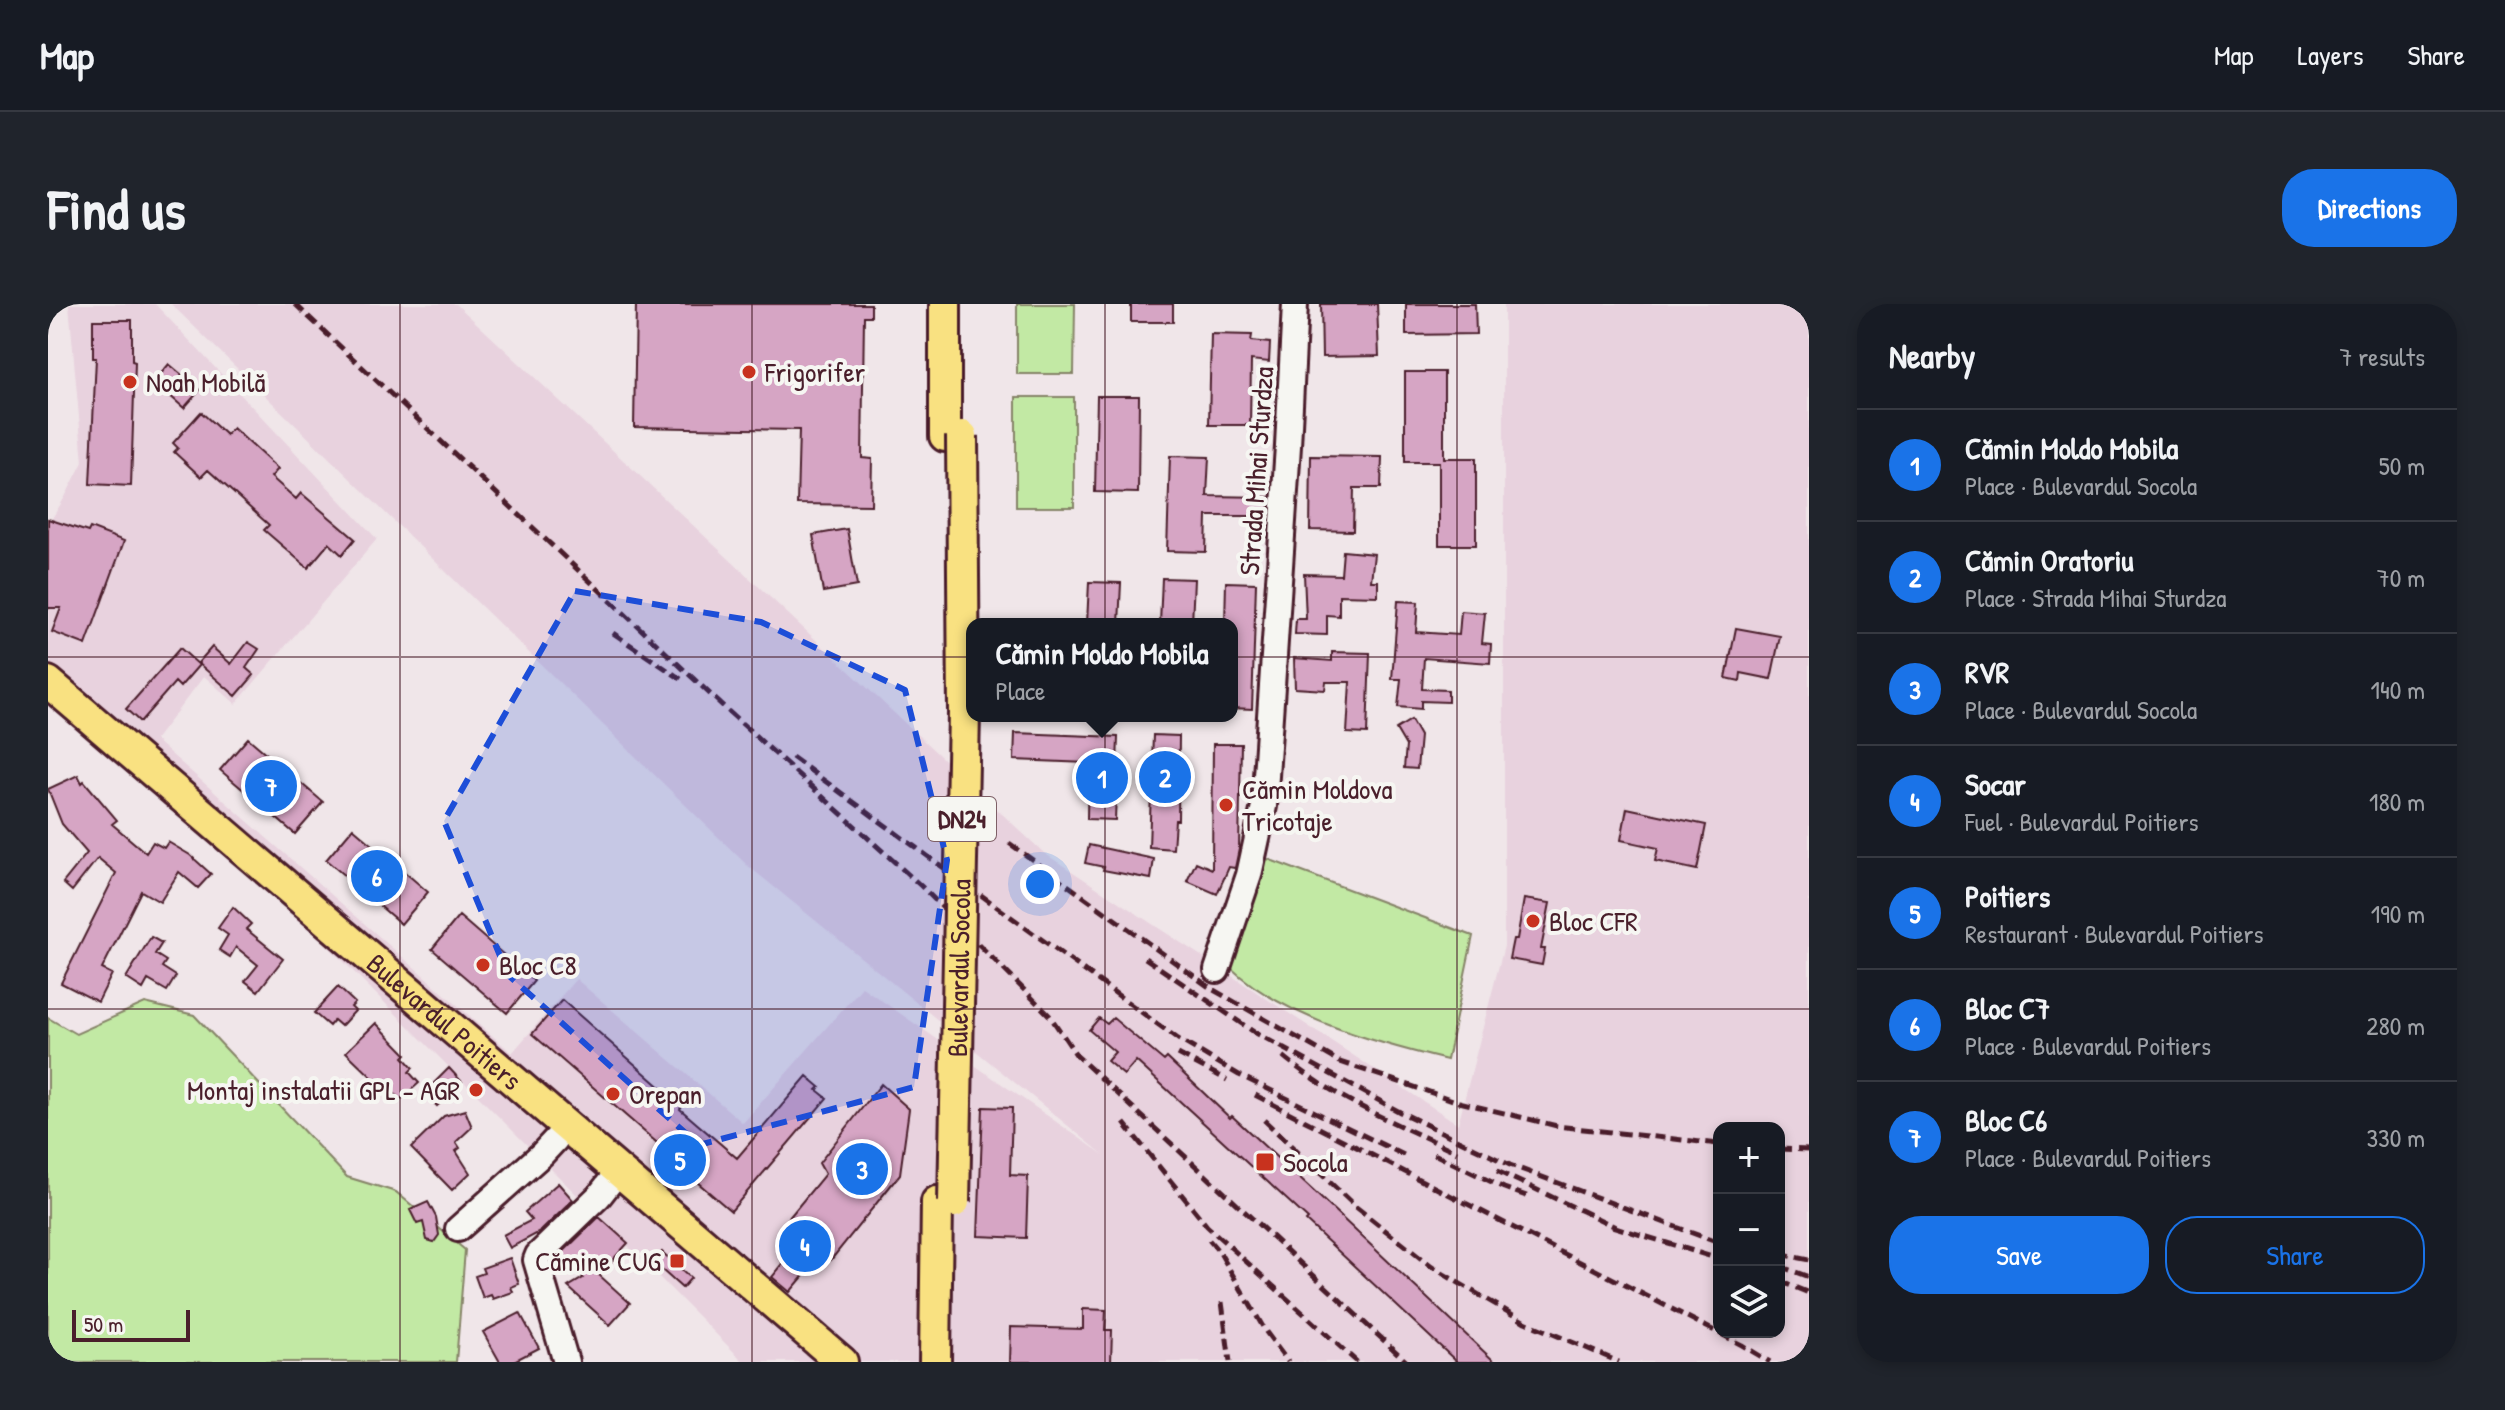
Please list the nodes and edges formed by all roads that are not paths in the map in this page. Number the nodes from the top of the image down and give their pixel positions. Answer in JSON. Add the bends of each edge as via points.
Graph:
{"nodes":[{"id":1,"x":945,"y":304,"type":"edge"},
{"id":2,"x":962,"y":304,"type":"edge"},
{"id":3,"x":1295,"y":304,"type":"edge"},
{"id":4,"x":953,"y":436,"type":"junction"},
{"id":5,"x":48,"y":682,"type":"edge"},
{"id":6,"x":48,"y":704,"type":"edge"},
{"id":7,"x":1217,"y":970,"type":"dead end"},
{"id":8,"x":556,"y":1139,"type":"junction"},
{"id":9,"x":614,"y":1178,"type":"junction"},
{"id":10,"x":946,"y":1202,"type":"junction"},
{"id":11,"x":458,"y":1229,"type":"dead end"},
{"id":12,"x":935,"y":1309,"type":"junction"},
{"id":13,"x":828,"y":1360,"type":"edge"},
{"id":14,"x":566,"y":1362,"type":"edge"},
{"id":15,"x":911,"y":1362,"type":"edge"},
{"id":16,"x":935,"y":1362,"type":"edge"},
{"id":17,"x":951,"y":1362,"type":"edge"}],
"edges":[{"from":1,"to":4,"type":"main road","name":"Bulevardul Socola","number":"DN24"},
{"from":2,"to":4,"type":"main road","name":"Bulevardul Socola","number":"DN24"},
{"from":3,"to":7,"type":"street","name":"Strada Mihai Sturdza","via":[[1264,806],[1249,875]]},
{"from":4,"to":10,"type":"main road","name":"Bulevardul Socola","number":"DN24"},
{"from":5,"to":9,"type":"main road","name":"Bulevardul Poitiers"},
{"from":6,"to":8,"type":"main road","name":"Bulevardul Poitiers"},
{"from":8,"to":9,"type":"main road","name":"Bulevardul Poitiers"},
{"from":8,"to":11,"type":"street"},
{"from":9,"to":13,"type":"main road","name":"Bulevardul Poitiers"},
{"from":9,"to":14,"type":"street","via":[[536,1260]]},
{"from":10,"to":12,"type":"main road","number":"DN24"},
{"from":10,"to":17,"type":"main road","number":"DN24"},
{"from":12,"to":15,"type":"main road","via":[[929,1336]]},
{"from":12,"to":16,"type":"main road","number":"DN24"}]}
